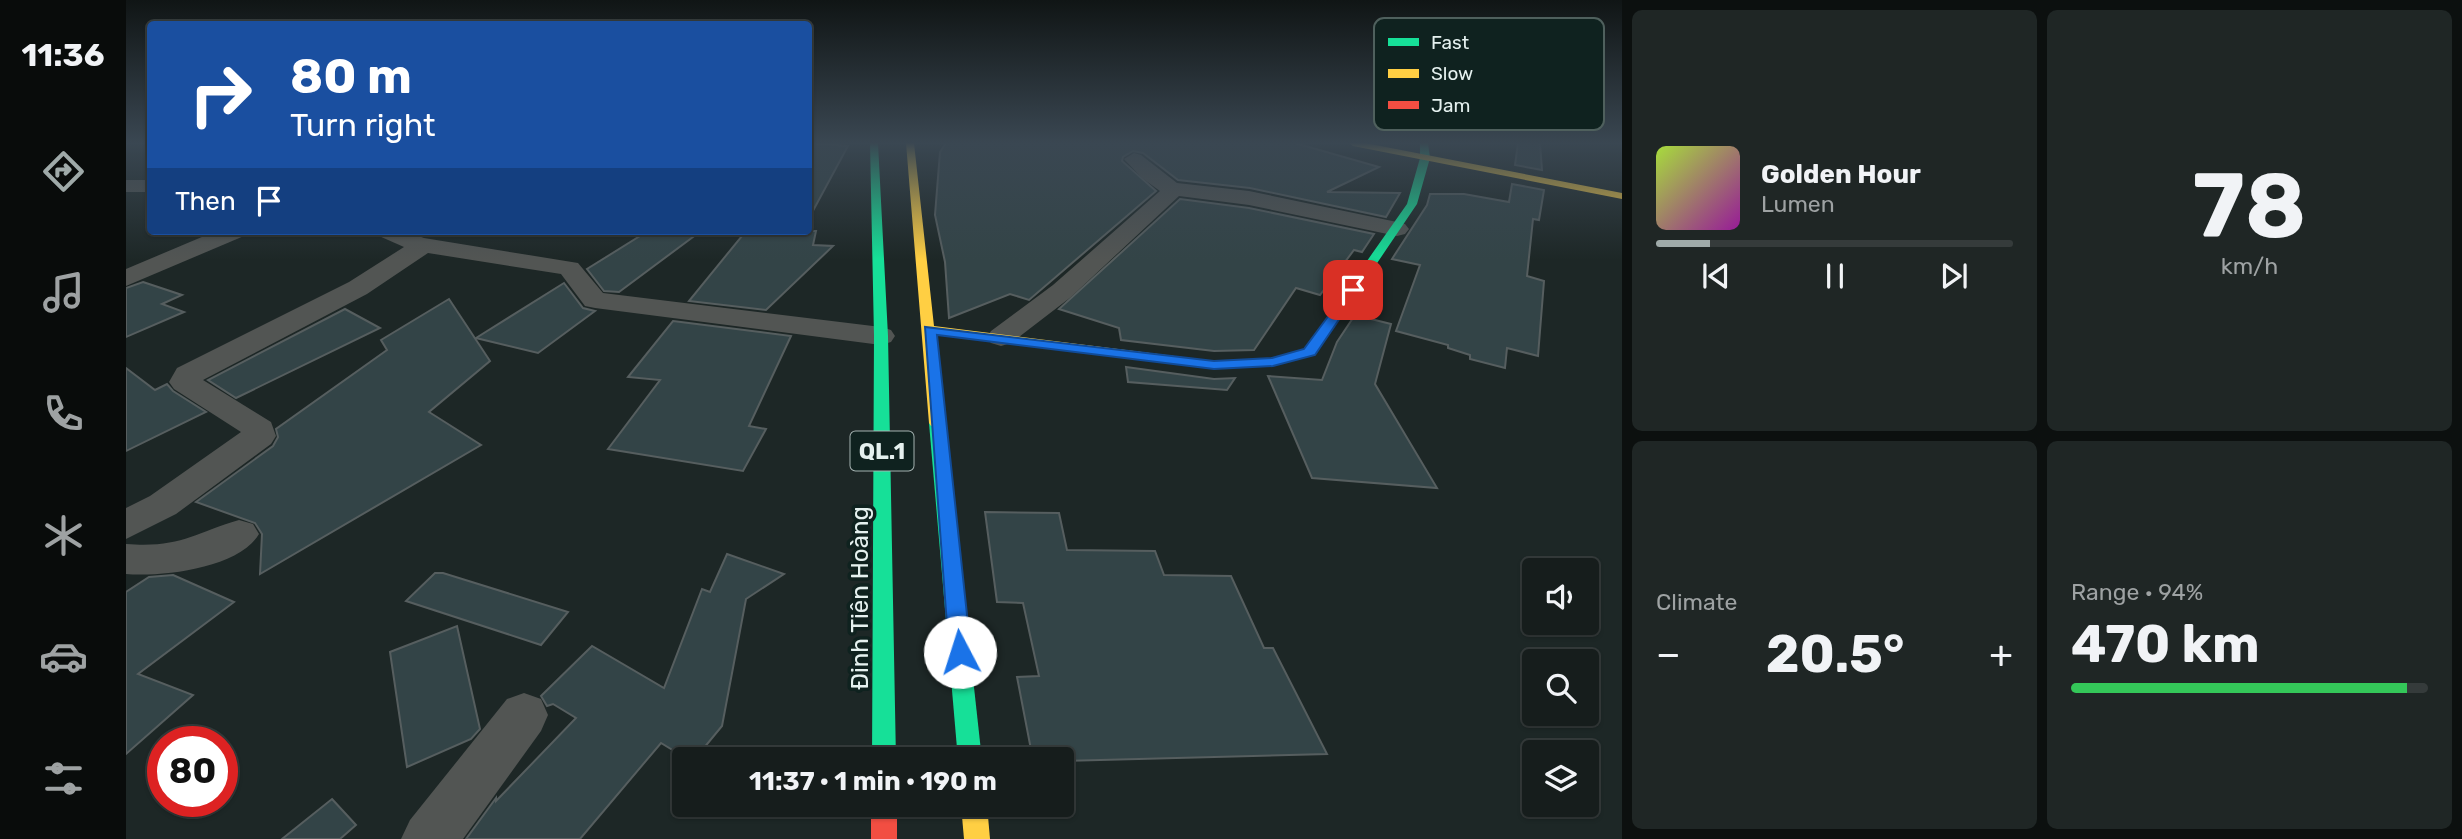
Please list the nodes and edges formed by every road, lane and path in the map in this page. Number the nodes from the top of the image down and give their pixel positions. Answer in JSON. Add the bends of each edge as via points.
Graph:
{"nodes":[{"id":1,"x":875,"y":182,"type":"edge"},
{"id":2,"x":914,"y":182,"type":"edge"},
{"id":3,"x":1161,"y":182,"type":"edge"},
{"id":4,"x":1417,"y":182,"type":"edge"},
{"id":5,"x":1563,"y":182,"type":"edge"},
{"id":6,"x":126,"y":186,"type":"edge"},
{"id":7,"x":147,"y":186,"type":"edge"},
{"id":8,"x":1173,"y":190,"type":"junction"},
{"id":9,"x":1622,"y":196,"type":"edge"},
{"id":10,"x":1397,"y":229,"type":"junction"},
{"id":11,"x":227,"y":235,"type":"edge"},
{"id":12,"x":395,"y":235,"type":"edge"},
{"id":13,"x":424,"y":245,"type":"junction"},
{"id":14,"x":126,"y":278,"type":"edge"},
{"id":15,"x":930,"y":330,"type":"junction"},
{"id":16,"x":881,"y":336,"type":"junction"},
{"id":17,"x":1001,"y":337,"type":"junction"},
{"id":18,"x":126,"y":525,"type":"edge"},
{"id":19,"x":239,"y":534,"type":"dead end"},
{"id":20,"x":126,"y":559,"type":"edge"},
{"id":21,"x":524,"y":715,"type":"dead end"},
{"id":22,"x":884,"y":747,"type":"edge"},
{"id":23,"x":969,"y":747,"type":"edge"},
{"id":24,"x":884,"y":817,"type":"edge"},
{"id":25,"x":975,"y":817,"type":"edge"},
{"id":26,"x":429,"y":839,"type":"edge"},
{"id":27,"x":884,"y":839,"type":"edge"},
{"id":28,"x":977,"y":839,"type":"edge"}],
"edges":[{"from":1,"to":16,"type":"main road","name":"Đinh Tiên Hoàng","number":"QL.1"},
{"from":2,"to":15,"type":"main road","number":"QL.1"},
{"from":3,"to":8,"type":"street"},
{"from":4,"to":10,"type":"main road","via":[[1412,204]]},
{"from":5,"to":9,"type":"main road"},
{"from":6,"to":7,"type":"street"},
{"from":8,"to":10,"type":"street","via":[[1249,198]]},
{"from":8,"to":17,"type":"street","via":[[1062,291]]},
{"from":10,"to":17,"type":"main road","via":[[1310,352],[1273,362],[1214,365]]},
{"from":11,"to":14,"type":"street"},
{"from":12,"to":13,"type":"street"},
{"from":13,"to":16,"type":"street","via":[[569,268],[594,300]]},
{"from":13,"to":18,"type":"street","via":[[358,288],[188,375],[185,382],[259,429],[259,436],[163,505]]},
{"from":15,"to":17,"type":"main road"},
{"from":15,"to":23,"type":"main road","number":"QL.1"},
{"from":16,"to":22,"type":"main road","name":"Đinh Tiên Hoàng","number":"QL.1"},
{"from":19,"to":20,"type":"street","via":[[207,552],[181,558],[155,562]]},
{"from":21,"to":26,"type":"street"},
{"from":24,"to":27,"type":"main road"},
{"from":25,"to":28,"type":"main road"}]}
